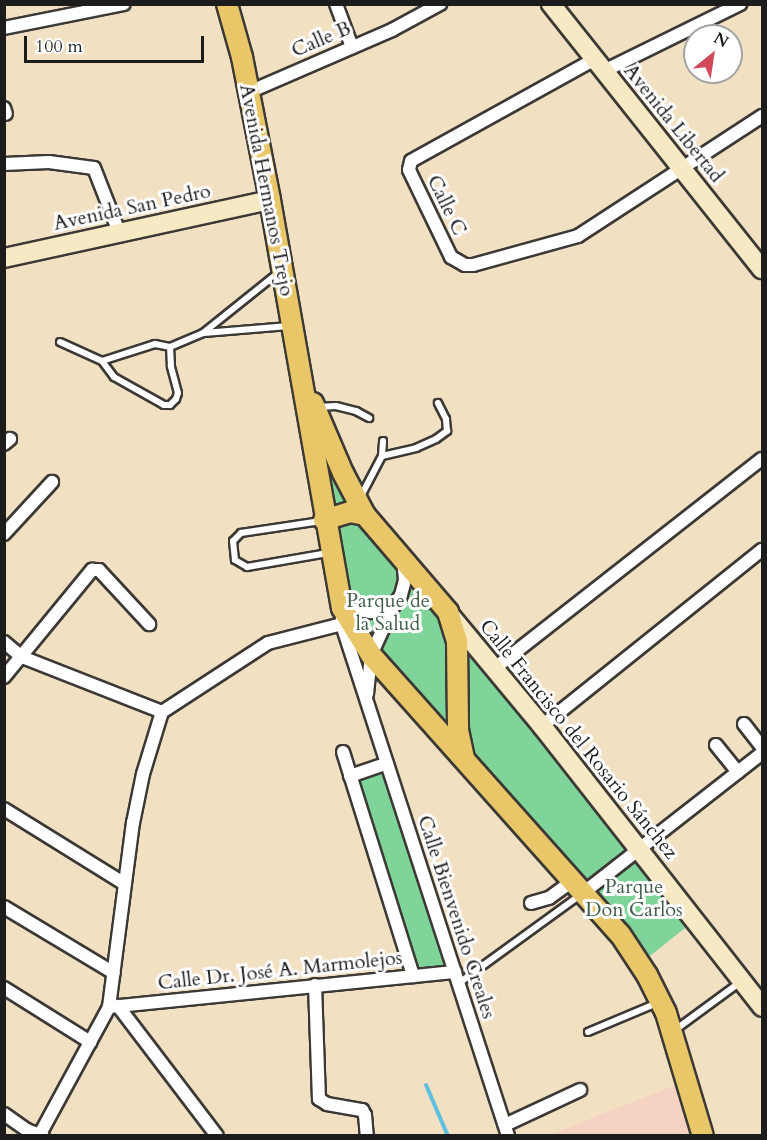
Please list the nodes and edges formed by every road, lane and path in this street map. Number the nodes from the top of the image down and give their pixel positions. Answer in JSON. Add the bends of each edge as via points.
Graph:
{"nodes":[{"id":1,"x":55,"y":4,"type":"edge"},
{"id":2,"x":124,"y":4,"type":"edge"},
{"id":3,"x":227,"y":4,"type":"edge"},
{"id":4,"x":336,"y":4,"type":"edge"},
{"id":5,"x":440,"y":4,"type":"edge"},
{"id":6,"x":551,"y":4,"type":"edge"},
{"id":7,"x":740,"y":4,"type":"edge"},
{"id":8,"x":60,"y":17,"type":"junction"},
{"id":9,"x":4,"y":28,"type":"edge"},
{"id":10,"x":352,"y":47,"type":"junction"},
{"id":11,"x":599,"y":65,"type":"junction"},
{"id":12,"x":249,"y":92,"type":"junction"},
{"id":13,"x":762,"y":116,"type":"edge"},
{"id":14,"x":4,"y":164,"type":"edge"},
{"id":15,"x":681,"y":168,"type":"junction"},
{"id":16,"x":270,"y":200,"type":"junction"},
{"id":17,"x":119,"y":232,"type":"junction"},
{"id":18,"x":4,"y":258,"type":"edge"},
{"id":19,"x":762,"y":269,"type":"edge"},
{"id":20,"x":282,"y":270,"type":"junction"},
{"id":21,"x":292,"y":326,"type":"junction"},
{"id":22,"x":203,"y":333,"type":"junction"},
{"id":23,"x":60,"y":342,"type":"dead end"},
{"id":24,"x":170,"y":347,"type":"junction"},
{"id":25,"x":102,"y":361,"type":"junction"},
{"id":26,"x":300,"y":376,"type":"junction"},
{"id":27,"x":438,"y":404,"type":"dead end"},
{"id":28,"x":315,"y":407,"type":"junction"},
{"id":29,"x":369,"y":418,"type":"dead end"},
{"id":30,"x":383,"y":441,"type":"dead end"},
{"id":31,"x":382,"y":456,"type":"junction"},
{"id":32,"x":762,"y":459,"type":"edge"},
{"id":33,"x":52,"y":482,"type":"dead end"},
{"id":34,"x":362,"y":508,"type":"junction"},
{"id":35,"x":324,"y":520,"type":"junction"},
{"id":36,"x":4,"y":534,"type":"edge"},
{"id":37,"x":762,"y":550,"type":"edge"},
{"id":38,"x":331,"y":552,"type":"junction"},
{"id":39,"x":403,"y":559,"type":"junction"},
{"id":40,"x":393,"y":607,"type":"junction"},
{"id":41,"x":448,"y":612,"type":"junction"},
{"id":42,"x":344,"y":618,"type":"junction"},
{"id":43,"x":149,"y":624,"type":"dead end"},
{"id":44,"x":4,"y":642,"type":"edge"},
{"id":45,"x":370,"y":655,"type":"junction"},
{"id":46,"x":22,"y":657,"type":"junction"},
{"id":47,"x":495,"y":668,"type":"junction"},
{"id":48,"x":4,"y":677,"type":"edge"},
{"id":49,"x":369,"y":710,"type":"junction"},
{"id":50,"x":162,"y":712,"type":"junction"},
{"id":51,"x":744,"y":724,"type":"dead end"},
{"id":52,"x":542,"y":726,"type":"junction"},
{"id":53,"x":716,"y":745,"type":"dead end"},
{"id":54,"x":762,"y":747,"type":"edge"},
{"id":55,"x":342,"y":752,"type":"dead end"},
{"id":56,"x":762,"y":753,"type":"edge"},
{"id":57,"x":464,"y":760,"type":"junction"},
{"id":58,"x":387,"y":763,"type":"junction"},
{"id":59,"x":738,"y":772,"type":"junction"},
{"id":60,"x":350,"y":776,"type":"junction"},
{"id":61,"x":4,"y":809,"type":"edge"},
{"id":62,"x":639,"y":849,"type":"junction"},
{"id":63,"x":125,"y":884,"type":"junction"},
{"id":64,"x":578,"y":887,"type":"junction"},
{"id":65,"x":531,"y":903,"type":"dead end"},
{"id":66,"x":4,"y":907,"type":"edge"},
{"id":67,"x":114,"y":973,"type":"junction"},
{"id":68,"x":413,"y":976,"type":"junction"},
{"id":69,"x":457,"y":978,"type":"junction"},
{"id":70,"x":742,"y":981,"type":"junction"},
{"id":71,"x":315,"y":985,"type":"junction"},
{"id":72,"x":4,"y":988,"type":"edge"},
{"id":73,"x":660,"y":1001,"type":"junction"},
{"id":74,"x":761,"y":1004,"type":"edge"},
{"id":75,"x":113,"y":1006,"type":"junction"},
{"id":76,"x":588,"y":1032,"type":"dead end"},
{"id":77,"x":672,"y":1032,"type":"junction"},
{"id":78,"x":90,"y":1042,"type":"junction"},
{"id":79,"x":580,"y":1090,"type":"dead end"},
{"id":80,"x":4,"y":1114,"type":"edge"},
{"id":81,"x":506,"y":1130,"type":"edge"},
{"id":82,"x":41,"y":1135,"type":"edge"},
{"id":83,"x":217,"y":1136,"type":"edge"},
{"id":84,"x":367,"y":1136,"type":"edge"},
{"id":85,"x":703,"y":1136,"type":"edge"}],
"edges":[{"from":1,"to":8,"type":"street"},
{"from":2,"to":8,"type":"street"},
{"from":3,"to":12,"type":"main road","name":"Avenida Hermanos Trejo"},
{"from":4,"to":10,"type":"street"},
{"from":5,"to":10,"type":"street","name":"Calle B"},
{"from":6,"to":11,"type":"street","name":"Avenida Libertad"},
{"from":7,"to":11,"type":"street","name":"Calle C"},
{"from":8,"to":9,"type":"street"},
{"from":10,"to":12,"type":"street","name":"Calle B"},
{"from":11,"to":15,"type":"street","name":"Avenida Libertad"},
{"from":11,"to":15,"type":"street","name":"Calle C","via":[[411,161],[409,171],[451,257],[472,265],[578,236]]},
{"from":12,"to":16,"type":"main road","name":"Avenida Hermanos Trejo"},
{"from":13,"to":15,"type":"street","name":"Calle C"},
{"from":14,"to":17,"type":"street","via":[[49,162],[94,168]]},
{"from":15,"to":19,"type":"street","name":"Avenida Libertad"},
{"from":16,"to":17,"type":"street","name":"Avenida San Pedro"},
{"from":16,"to":20,"type":"main road","name":"Avenida Hermanos Trejo"},
{"from":17,"to":18,"type":"street","name":"Avenida San Pedro"},
{"from":20,"to":21,"type":"main road","name":"Avenida Hermanos Trejo"},
{"from":20,"to":22,"type":"lane"},
{"from":21,"to":22,"type":"lane"},
{"from":21,"to":26,"type":"main road","name":"Avenida Hermanos Trejo"},
{"from":22,"to":24,"type":"lane"},
{"from":23,"to":25,"type":"lane"},
{"from":24,"to":25,"type":"lane","via":[[155,344]]},
{"from":24,"to":25,"type":"lane","via":[[178,393],[170,405],[114,376]]},
{"from":26,"to":28,"type":"main road","name":"Avenida Hermanos Trejo"},
{"from":26,"to":35,"type":"main road","name":"Avenida Hermanos Trejo"},
{"from":27,"to":31,"type":"lane","via":[[447,430],[416,448]]},
{"from":28,"to":29,"type":"lane","via":[[336,406]]},
{"from":28,"to":34,"type":"main road","name":"Avenida Hermanos Trejo"},
{"from":30,"to":31,"type":"lane"},
{"from":31,"to":34,"type":"lane"},
{"from":32,"to":47,"type":"street"},
{"from":33,"to":36,"type":"street"},
{"from":34,"to":35,"type":"main road"},
{"from":34,"to":39,"type":"main road","name":"Avenida Hermanos Trejo"},
{"from":35,"to":38,"type":"main road","name":"Avenida Hermanos Trejo"},
{"from":35,"to":38,"type":"lane","via":[[242,533],[233,541],[235,560],[247,567]]},
{"from":37,"to":52,"type":"street"},
{"from":38,"to":42,"type":"main road","name":"Avenida Hermanos Trejo"},
{"from":39,"to":40,"type":"street","name":"Calle Bienvenido Creales","via":[[405,580]]},
{"from":39,"to":41,"type":"main road","name":"Avenida Hermanos Trejo"},
{"from":40,"to":42,"type":"street"},
{"from":40,"to":45,"type":"street","name":"Calle Bienvenido Creales"},
{"from":41,"to":47,"type":"street","name":"Calle Francisco del Rosario Sánchez"},
{"from":41,"to":57,"type":"main road","name":"Avenida Hermanos Trejo","via":[[456,642],[458,730]]},
{"from":42,"to":45,"type":"main road","name":"Avenida Hermanos Trejo"},
{"from":42,"to":49,"type":"street","name":"Calle Bienvenido Creales"},
{"from":42,"to":50,"type":"street","via":[[268,643]]},
{"from":43,"to":46,"type":"street","via":[[99,570],[92,570]]},
{"from":44,"to":46,"type":"street"},
{"from":45,"to":49,"type":"street","name":"Calle Bienvenido Creales"},
{"from":45,"to":57,"type":"main road","name":"Avenida Hermanos Trejo"},
{"from":46,"to":48,"type":"street"},
{"from":46,"to":50,"type":"street"},
{"from":47,"to":52,"type":"street","name":"Calle Francisco del Rosario Sánchez"},
{"from":49,"to":58,"type":"street","name":"Calle Bienvenido Creales"},
{"from":50,"to":63,"type":"street","via":[[141,782]]},
{"from":51,"to":54,"type":"street"},
{"from":52,"to":62,"type":"street","name":"Calle Francisco del Rosario Sánchez"},
{"from":53,"to":59,"type":"street"},
{"from":55,"to":60,"type":"street"},
{"from":56,"to":59,"type":"street"},
{"from":57,"to":64,"type":"main road","name":"Avenida Hermanos Trejo"},
{"from":58,"to":60,"type":"street"},
{"from":58,"to":69,"type":"street","name":"Calle Bienvenido Creales"},
{"from":59,"to":62,"type":"street"},
{"from":60,"to":68,"type":"street"},
{"from":61,"to":63,"type":"street"},
{"from":62,"to":64,"type":"street"},
{"from":62,"to":70,"type":"street","name":"Calle Francisco del Rosario Sánchez"},
{"from":63,"to":67,"type":"street"},
{"from":64,"to":65,"type":"street"},
{"from":64,"to":69,"type":"lane"},
{"from":64,"to":73,"type":"main road","name":"Avenida Hermanos Trejo","via":[[620,934]]},
{"from":66,"to":67,"type":"street"},
{"from":67,"to":75,"type":"street"},
{"from":68,"to":69,"type":"street","name":"Calle Dr. José A. Marmolejos"},
{"from":68,"to":71,"type":"street","name":"Calle Dr. José A. Marmolejos"},
{"from":69,"to":81,"type":"street","name":"Calle Bienvenido Creales"},
{"from":70,"to":74,"type":"street","name":"Calle Francisco del Rosario Sánchez"},
{"from":70,"to":77,"type":"lane"},
{"from":71,"to":75,"type":"street","name":"Calle Dr. José A. Marmolejos"},
{"from":71,"to":84,"type":"street","via":[[319,1099],[362,1110]]},
{"from":72,"to":78,"type":"street"},
{"from":73,"to":76,"type":"lane"},
{"from":73,"to":77,"type":"main road","name":"Avenida Hermanos Trejo"},
{"from":75,"to":78,"type":"street"},
{"from":75,"to":83,"type":"street"},
{"from":77,"to":85,"type":"main road","name":"Avenida Hermanos Trejo"},
{"from":78,"to":82,"type":"street"},
{"from":79,"to":81,"type":"street"},
{"from":80,"to":82,"type":"street"}]}
